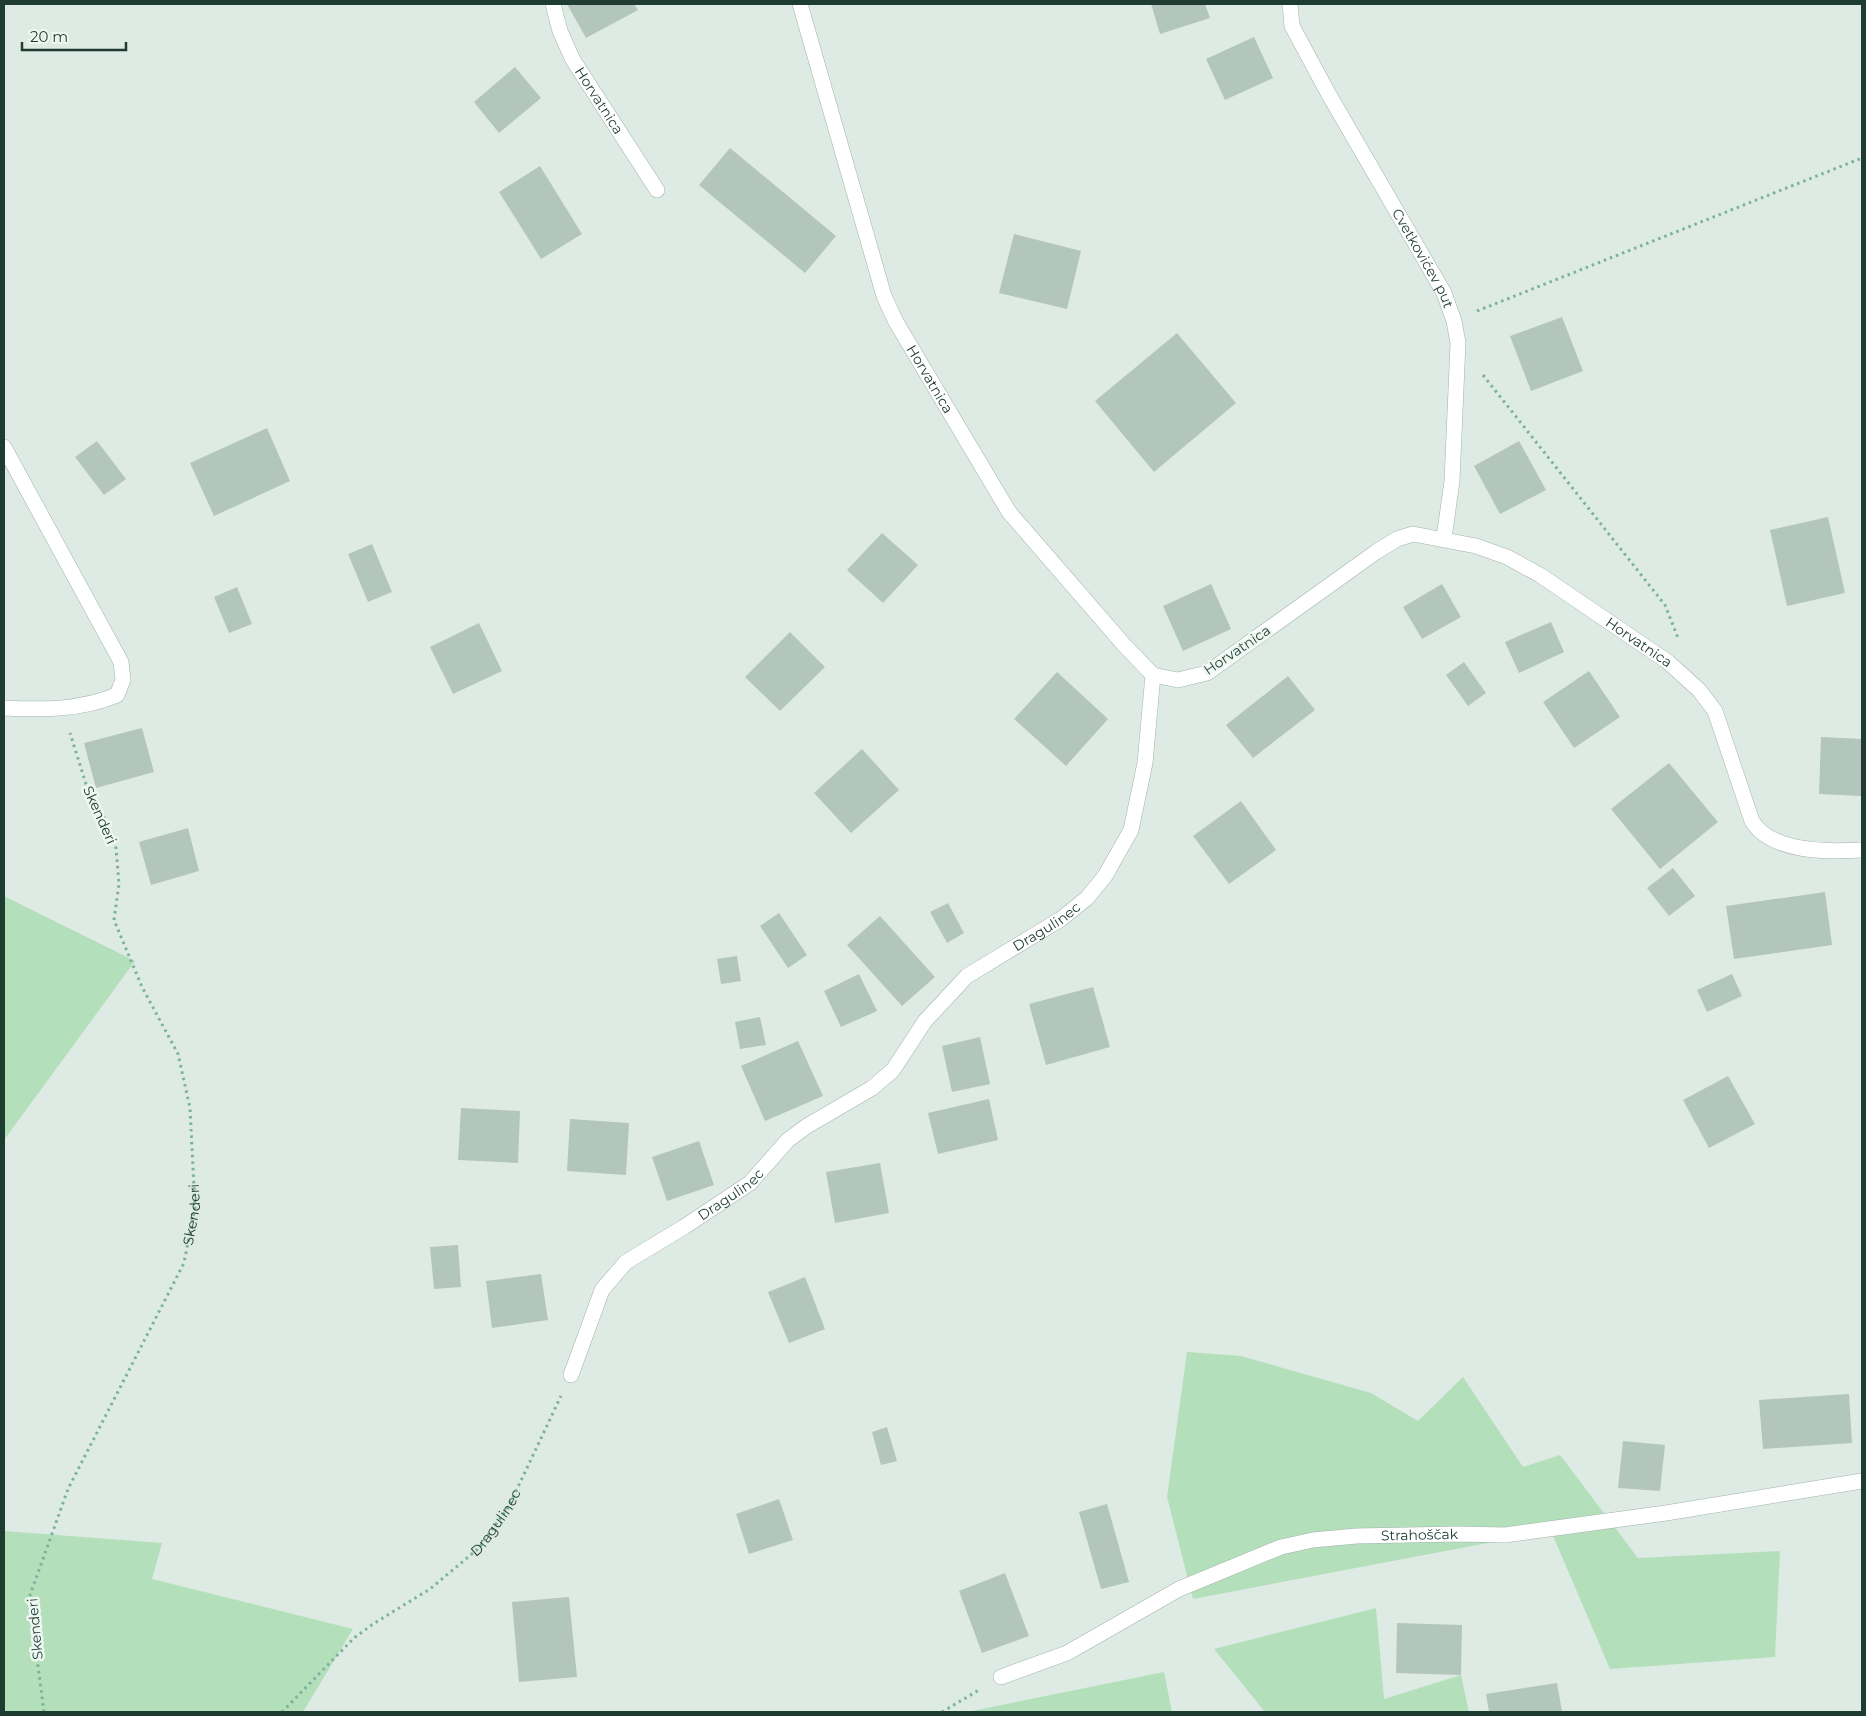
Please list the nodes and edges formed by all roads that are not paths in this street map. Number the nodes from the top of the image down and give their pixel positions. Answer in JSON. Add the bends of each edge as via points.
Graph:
{"nodes":[{"id":1,"x":553,"y":4,"type":"edge"},
{"id":2,"x":800,"y":4,"type":"edge"},
{"id":3,"x":1290,"y":4,"type":"edge"},
{"id":4,"x":657,"y":190,"type":"dead end"},
{"id":5,"x":4,"y":447,"type":"edge"},
{"id":6,"x":1444,"y":538,"type":"junction"},
{"id":7,"x":1153,"y":675,"type":"junction"},
{"id":8,"x":4,"y":708,"type":"edge"},
{"id":9,"x":1862,"y":850,"type":"edge"},
{"id":10,"x":571,"y":1375,"type":"road end"},
{"id":11,"x":1862,"y":1481,"type":"edge"},
{"id":12,"x":1001,"y":1677,"type":"road end"}],
"edges":[{"from":1,"to":4,"type":"street","name":"Horvatnica","via":[[573,60]]},
{"from":2,"to":7,"type":"street","name":"Horvatnica","via":[[884,296],[896,322],[1009,512]]},
{"from":3,"to":6,"type":"street","name":"Cvetkovićev put","via":[[1292,26],[1444,293],[1454,321],[1458,343],[1452,481]]},
{"from":5,"to":8,"type":"street","via":[[121,662],[123,680],[117,695],[95,704],[42,710]]},
{"from":6,"to":7,"type":"street","name":"Horvatnica","via":[[1413,534],[1397,539],[1207,673],[1178,680]]},
{"from":6,"to":9,"type":"street","name":"Horvatnica","via":[[1492,552],[1540,574],[1668,662],[1699,690],[1715,711],[1757,830],[1768,837],[1812,850]]},
{"from":7,"to":10,"type":"street","name":"Dragulinec","via":[[1145,763],[1132,830],[1105,876],[1087,898],[1061,919],[967,976],[925,1021],[893,1070],[872,1088],[788,1140],[750,1183],[626,1262],[602,1290]]},
{"from":11,"to":12,"type":"street","name":"Strahoščak","via":[[1504,1535],[1356,1536],[1280,1546],[1179,1589],[1066,1653]]}]}
